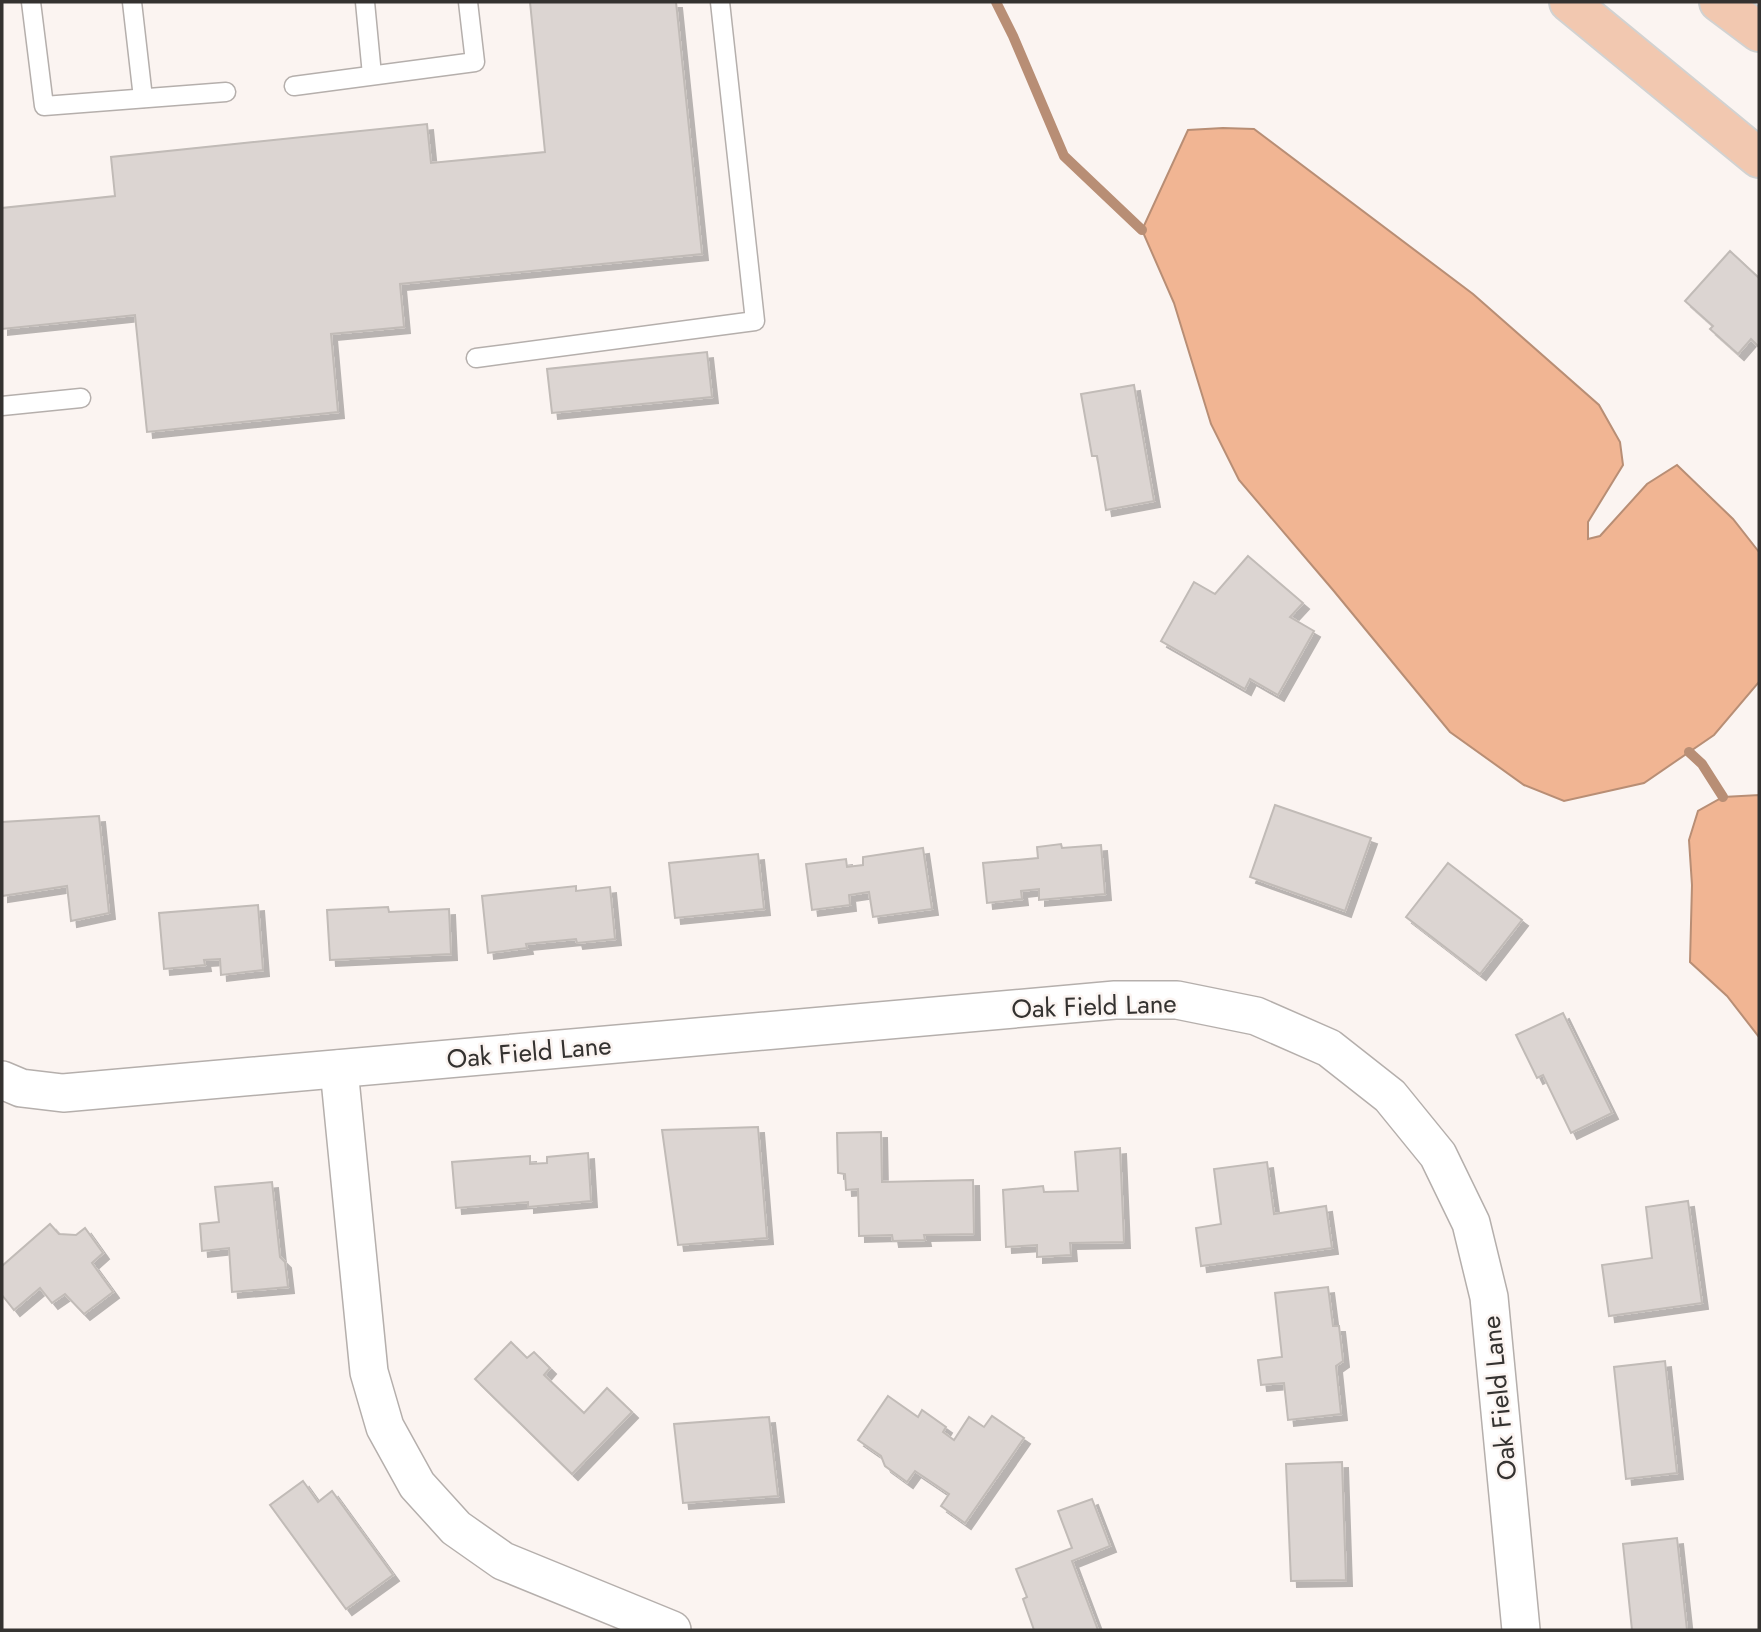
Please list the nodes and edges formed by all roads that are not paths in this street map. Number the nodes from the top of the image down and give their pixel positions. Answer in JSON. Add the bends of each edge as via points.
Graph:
{"nodes":[{"id":1,"x":31,"y":2,"type":"edge"},
{"id":2,"x":132,"y":2,"type":"edge"},
{"id":3,"x":365,"y":2,"type":"edge"},
{"id":4,"x":468,"y":2,"type":"edge"},
{"id":5,"x":720,"y":2,"type":"edge"},
{"id":6,"x":1569,"y":2,"type":"edge"},
{"id":7,"x":1719,"y":2,"type":"edge"},
{"id":8,"x":1759,"y":32,"type":"edge"},
{"id":9,"x":372,"y":75,"type":"junction"},
{"id":10,"x":294,"y":86,"type":"dead end"},
{"id":11,"x":226,"y":92,"type":"dead end"},
{"id":12,"x":143,"y":98,"type":"junction"},
{"id":13,"x":1759,"y":158,"type":"edge"},
{"id":14,"x":476,"y":358,"type":"dead end"},
{"id":15,"x":82,"y":398,"type":"dead end"},
{"id":16,"x":2,"y":406,"type":"edge"},
{"id":17,"x":338,"y":1069,"type":"junction"},
{"id":18,"x":2,"y":1080,"type":"edge"},
{"id":19,"x":672,"y":1630,"type":"edge"},
{"id":20,"x":1521,"y":1630,"type":"edge"}],
"edges":[{"from":1,"to":12,"type":"lane","via":[[44,106]]},
{"from":2,"to":12,"type":"lane"},
{"from":3,"to":9,"type":"lane"},
{"from":4,"to":9,"type":"lane","via":[[475,62]]},
{"from":5,"to":14,"type":"lane","via":[[755,321]]},
{"from":6,"to":13,"type":"main road"},
{"from":7,"to":8,"type":"main road"},
{"from":9,"to":10,"type":"lane"},
{"from":11,"to":12,"type":"lane"},
{"from":15,"to":16,"type":"lane"},
{"from":17,"to":18,"type":"street","name":"Oak Field Lane","via":[[63,1093],[21,1088]]},
{"from":17,"to":19,"type":"street","via":[[369,1372],[385,1427],[418,1485],[456,1528],[503,1562]]},
{"from":17,"to":20,"type":"street","name":"Oak Field Lane","via":[[1115,1000],[1177,1000],[1256,1016],[1329,1048],[1391,1096],[1438,1155],[1471,1223],[1489,1297]]}]}
